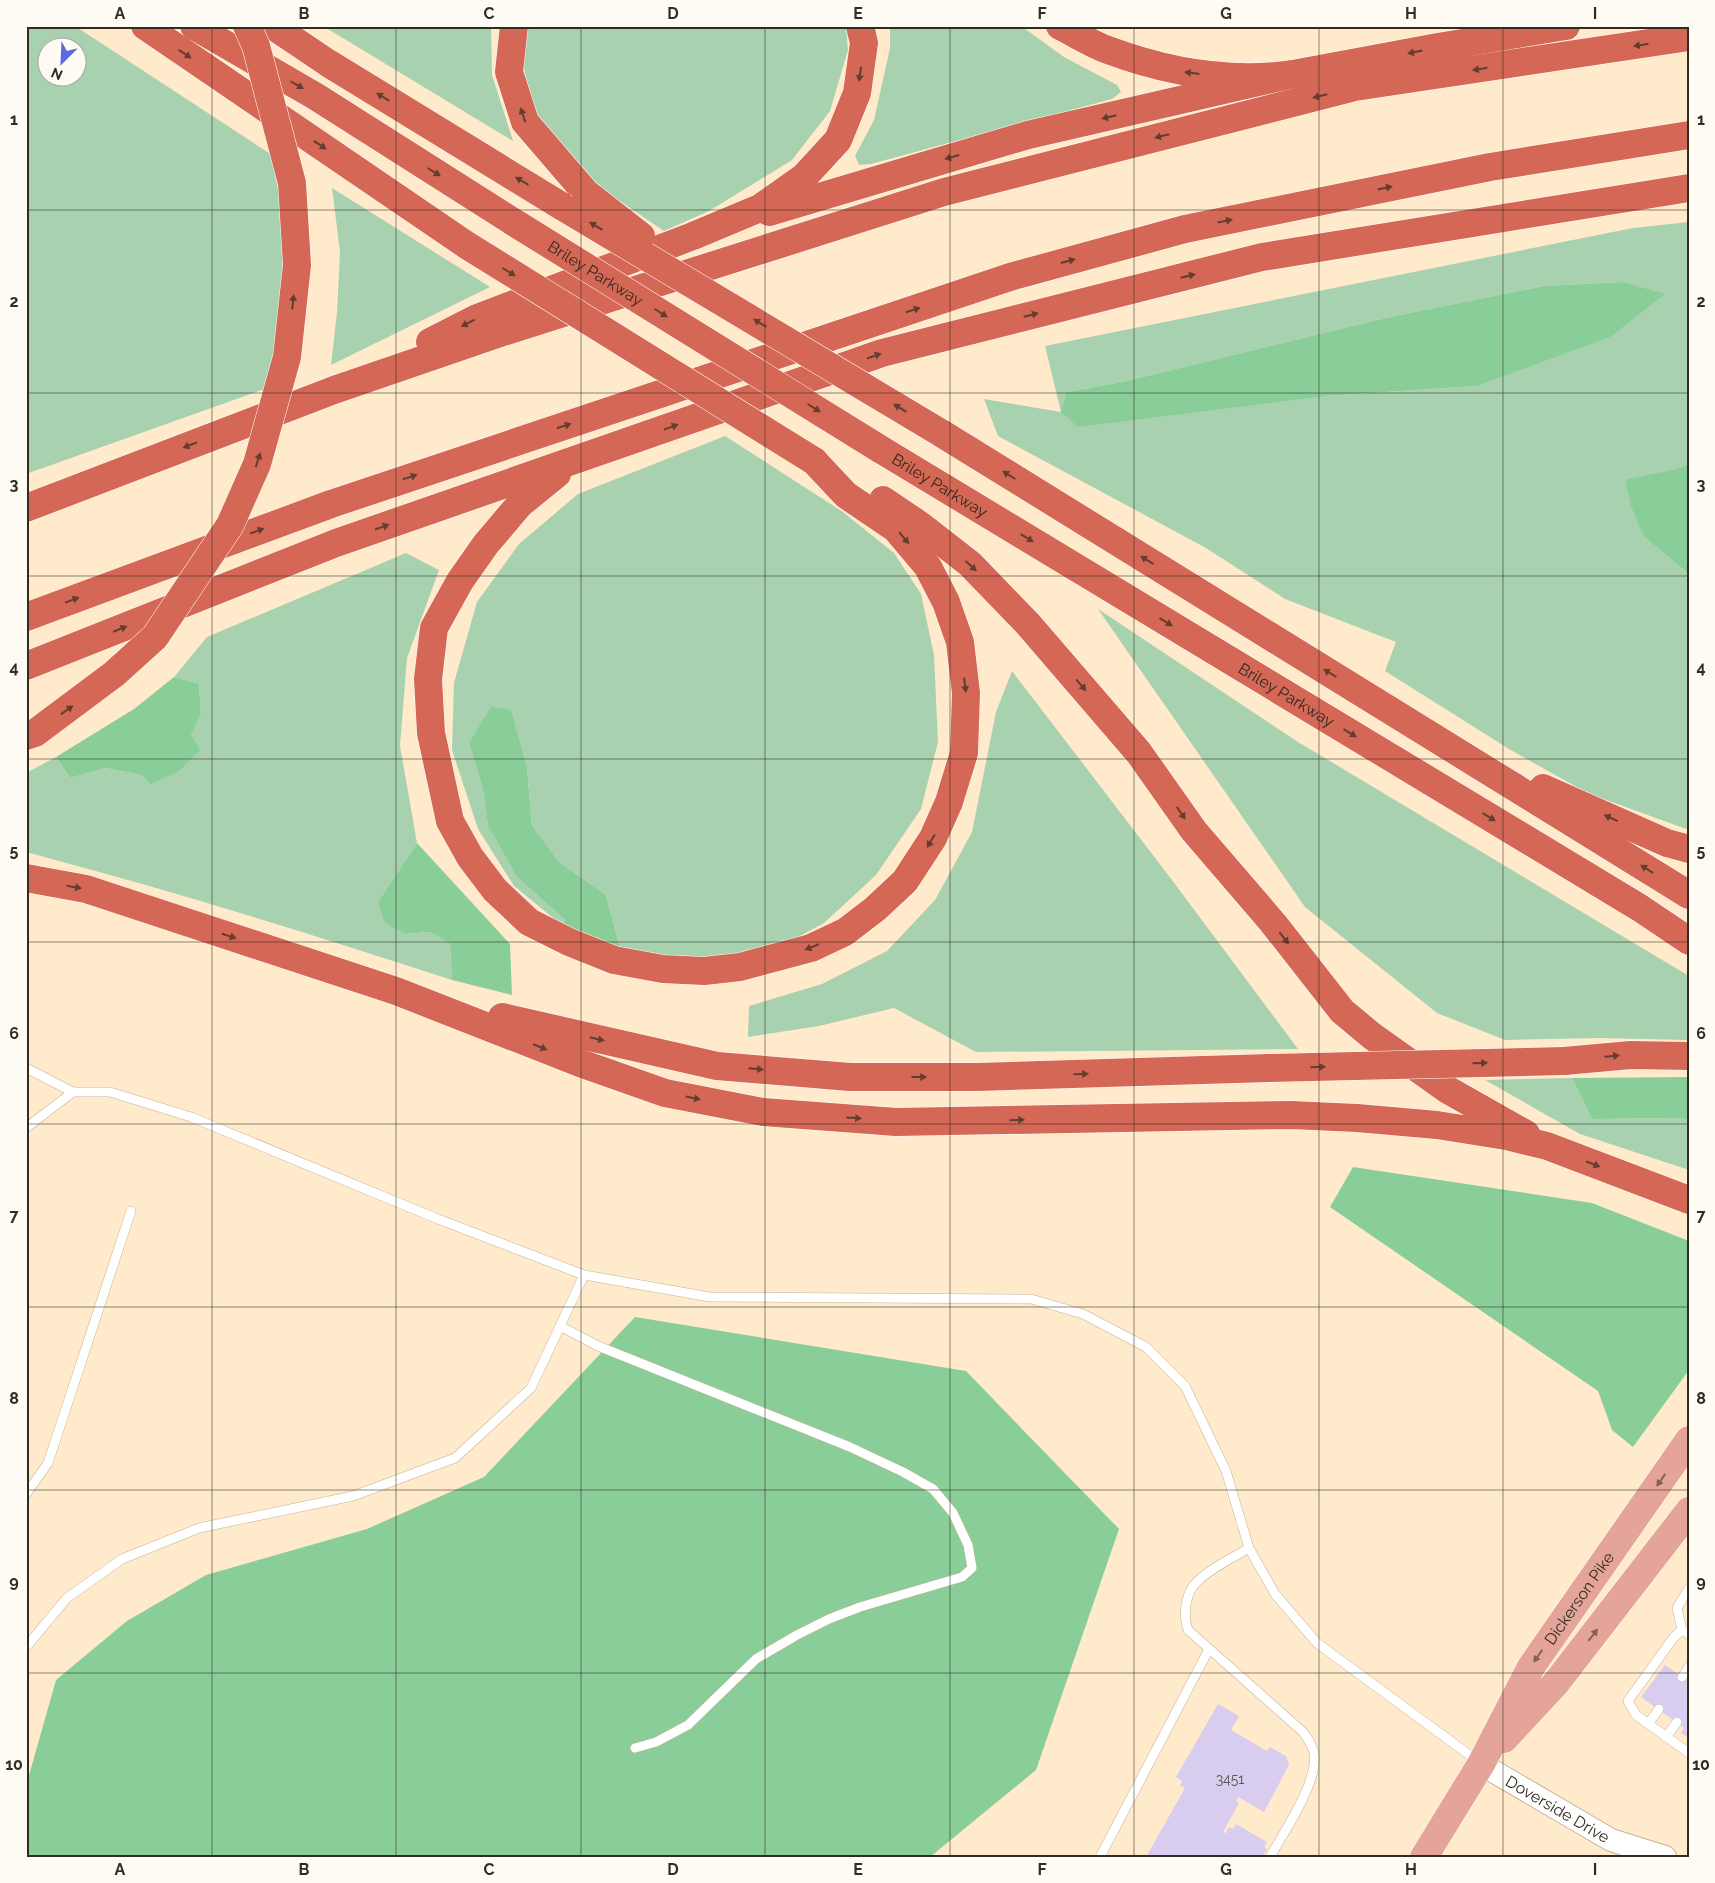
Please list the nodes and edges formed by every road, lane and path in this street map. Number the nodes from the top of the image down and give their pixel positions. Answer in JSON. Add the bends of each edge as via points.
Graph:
{"nodes":[{"id":1,"x":145,"y":26,"type":"edge"},
{"id":2,"x":194,"y":26,"type":"edge"},
{"id":3,"x":247,"y":26,"type":"edge"},
{"id":4,"x":273,"y":26,"type":"edge"},
{"id":5,"x":514,"y":26,"type":"edge"},
{"id":6,"x":860,"y":26,"type":"edge"},
{"id":7,"x":1060,"y":26,"type":"edge"},
{"id":8,"x":1566,"y":26,"type":"edge"},
{"id":9,"x":1689,"y":37,"type":"edge"},
{"id":10,"x":1293,"y":74,"type":"junction"},
{"id":11,"x":1689,"y":135,"type":"edge"},
{"id":12,"x":1689,"y":188,"type":"edge"},
{"id":13,"x":575,"y":200,"type":"junction"},
{"id":14,"x":693,"y":236,"type":"junction"},
{"id":15,"x":334,"y":390,"type":"junction"},
{"id":16,"x":625,"y":444,"type":"junction"},
{"id":17,"x":814,"y":461,"type":"junction"},
{"id":18,"x":26,"y":508,"type":"edge"},
{"id":19,"x":26,"y":617,"type":"edge"},
{"id":20,"x":26,"y":666,"type":"edge"},
{"id":21,"x":1426,"y":732,"type":"junction"},
{"id":22,"x":26,"y":736,"type":"edge"},
{"id":23,"x":1689,"y":849,"type":"edge"},
{"id":24,"x":26,"y":878,"type":"edge"},
{"id":25,"x":1689,"y":895,"type":"edge"},
{"id":26,"x":1689,"y":941,"type":"edge"},
{"id":27,"x":396,"y":991,"type":"junction"},
{"id":28,"x":1689,"y":1056,"type":"edge"},
{"id":29,"x":26,"y":1068,"type":"edge"},
{"id":30,"x":73,"y":1092,"type":"junction"},
{"id":31,"x":26,"y":1128,"type":"edge"},
{"id":32,"x":1547,"y":1146,"type":"junction"},
{"id":33,"x":1689,"y":1200,"type":"edge"},
{"id":34,"x":131,"y":1211,"type":"dead end"},
{"id":35,"x":584,"y":1275,"type":"junction"},
{"id":36,"x":560,"y":1326,"type":"junction"},
{"id":37,"x":1689,"y":1440,"type":"edge"},
{"id":38,"x":26,"y":1494,"type":"edge"},
{"id":39,"x":1689,"y":1511,"type":"edge"},
{"id":40,"x":1249,"y":1548,"type":"junction"},
{"id":41,"x":1689,"y":1588,"type":"edge"},
{"id":42,"x":1686,"y":1632,"type":"edge"},
{"id":43,"x":26,"y":1647,"type":"edge"},
{"id":44,"x":1209,"y":1649,"type":"junction"},
{"id":45,"x":1689,"y":1667,"type":"edge"},
{"id":46,"x":1682,"y":1677,"type":"dead end"},
{"id":47,"x":1659,"y":1710,"type":"dead end"},
{"id":48,"x":1677,"y":1722,"type":"dead end"},
{"id":49,"x":1648,"y":1724,"type":"junction"},
{"id":50,"x":1666,"y":1737,"type":"junction"},
{"id":51,"x":635,"y":1748,"type":"dead end"},
{"id":52,"x":1689,"y":1753,"type":"edge"},
{"id":53,"x":1481,"y":1764,"type":"junction"},
{"id":54,"x":1100,"y":1857,"type":"edge"},
{"id":55,"x":1270,"y":1857,"type":"edge"},
{"id":56,"x":1424,"y":1857,"type":"edge"},
{"id":57,"x":1665,"y":1857,"type":"edge"}],
"edges":[{"from":1,"to":17,"type":"highway","one_way":true,"bridge":true,"via":[[468,246]]},
{"from":2,"to":26,"type":"highway","name":"Briley Parkway","one_way":true,"bridge":true,"via":[[315,96],[880,449],[1640,908]]},
{"from":22,"to":3,"type":"highway","one_way":true,"bridge":true,"via":[[35,733],[114,674],[155,637],[230,525],[257,464],[287,357],[297,265],[292,183],[256,46]]},
{"from":13,"to":4,"type":"highway","one_way":true,"via":[[328,63]]},
{"from":13,"to":5,"type":"highway","one_way":true,"via":[[525,122],[509,72]]},
{"from":6,"to":14,"type":"highway","one_way":true,"via":[[864,44],[857,93],[838,140],[804,177],[760,208]]},
{"from":10,"to":7,"type":"highway","one_way":true,"via":[[1235,78],[1186,73],[1107,50]]},
{"from":8,"to":10,"type":"highway","one_way":true},
{"from":9,"to":15,"type":"highway","one_way":true,"via":[[1354,88],[944,192],[500,333]]},
{"from":10,"to":14,"type":"highway","one_way":true,"via":[[1028,135]]},
{"from":19,"to":11,"type":"highway","one_way":true,"via":[[331,504],[1010,277],[1185,229],[1490,167]]},
{"from":16,"to":12,"type":"highway","one_way":true,"via":[[882,353],[1262,257]]},
{"from":21,"to":13,"type":"highway","one_way":true,"bridge":true,"via":[[729,304]]},
{"from":14,"to":15,"type":"highway","one_way":true,"via":[[477,318]]},
{"from":15,"to":18,"type":"highway","one_way":true},
{"from":17,"to":16,"type":"highway","one_way":true,"via":[[846,495],[896,529],[928,567],[946,602],[960,642],[966,693],[964,753],[952,794],[933,838],[904,881],[845,932],[811,948],[740,967],[704,971],[663,970],[614,960],[569,942],[529,922],[495,890],[470,857],[450,821],[431,733],[428,679],[434,628],[460,581],[520,504],[556,474]]},
{"from":20,"to":16,"type":"highway","one_way":true,"via":[[336,543]]},
{"from":17,"to":32,"type":"highway","one_way":true,"via":[[879,497],[920,525],[970,564],[1028,624],[1139,753],[1194,831],[1273,923],[1342,1011],[1448,1090]]},
{"from":23,"to":21,"type":"highway","one_way":true,"via":[[1667,843],[1549,791]]},
{"from":25,"to":21,"type":"highway","one_way":true},
{"from":24,"to":27,"type":"highway","one_way":true,"via":[[86,889]]},
{"from":27,"to":28,"type":"highway","one_way":true,"bridge":true,"via":[[717,1066],[850,1077],[978,1077],[1564,1061],[1631,1054]]},
{"from":27,"to":32,"type":"highway","one_way":true,"via":[[665,1093],[763,1112],[896,1122],[1291,1114],[1437,1126],[1506,1136]]},
{"from":29,"to":30,"type":"lane"},
{"from":30,"to":31,"type":"lane"},
{"from":30,"to":35,"type":"lane","via":[[110,1092],[191,1117],[438,1219]]},
{"from":32,"to":33,"type":"highway","one_way":true},
{"from":34,"to":38,"type":"lane","via":[[48,1463]]},
{"from":35,"to":36,"type":"lane"},
{"from":35,"to":40,"type":"lane","via":[[710,1297],[1031,1299],[1083,1314],[1146,1347],[1185,1386],[1226,1471]]},
{"from":36,"to":43,"type":"lane","via":[[532,1388],[455,1458],[353,1496],[199,1528],[122,1558],[67,1598]]},
{"from":36,"to":51,"type":"lane","via":[[598,1346],[850,1447],[903,1472],[933,1489],[953,1513],[968,1545],[972,1568],[962,1577],[860,1607],[797,1635],[756,1659],[688,1725],[656,1742]]},
{"from":37,"to":53,"type":"main road","name":"Dickerson Pike","one_way":true,"via":[[1531,1667]]},
{"from":53,"to":39,"type":"main road","name":"Dickerson Pike","one_way":true,"via":[[1556,1683]]},
{"from":40,"to":44,"type":"lane","via":[[1207,1574],[1194,1585],[1188,1598],[1185,1611],[1188,1630]]},
{"from":40,"to":53,"type":"lane","via":[[1275,1594],[1317,1643]]},
{"from":41,"to":42,"type":"lane","via":[[1677,1608]]},
{"from":42,"to":49,"type":"lane","via":[[1674,1637],[1628,1701],[1636,1715]]},
{"from":44,"to":54,"type":"lane"},
{"from":44,"to":55,"type":"lane","via":[[1303,1732],[1312,1744],[1314,1766],[1307,1790]]},
{"from":45,"to":46,"type":"lane"},
{"from":47,"to":49,"type":"lane"},
{"from":48,"to":50,"type":"lane"},
{"from":49,"to":50,"type":"lane"},
{"from":50,"to":52,"type":"lane"},
{"from":53,"to":56,"type":"main road","name":"Dickerson Pike"},
{"from":53,"to":57,"type":"street","name":"Doverside Drive","via":[[1611,1840]]}]}
